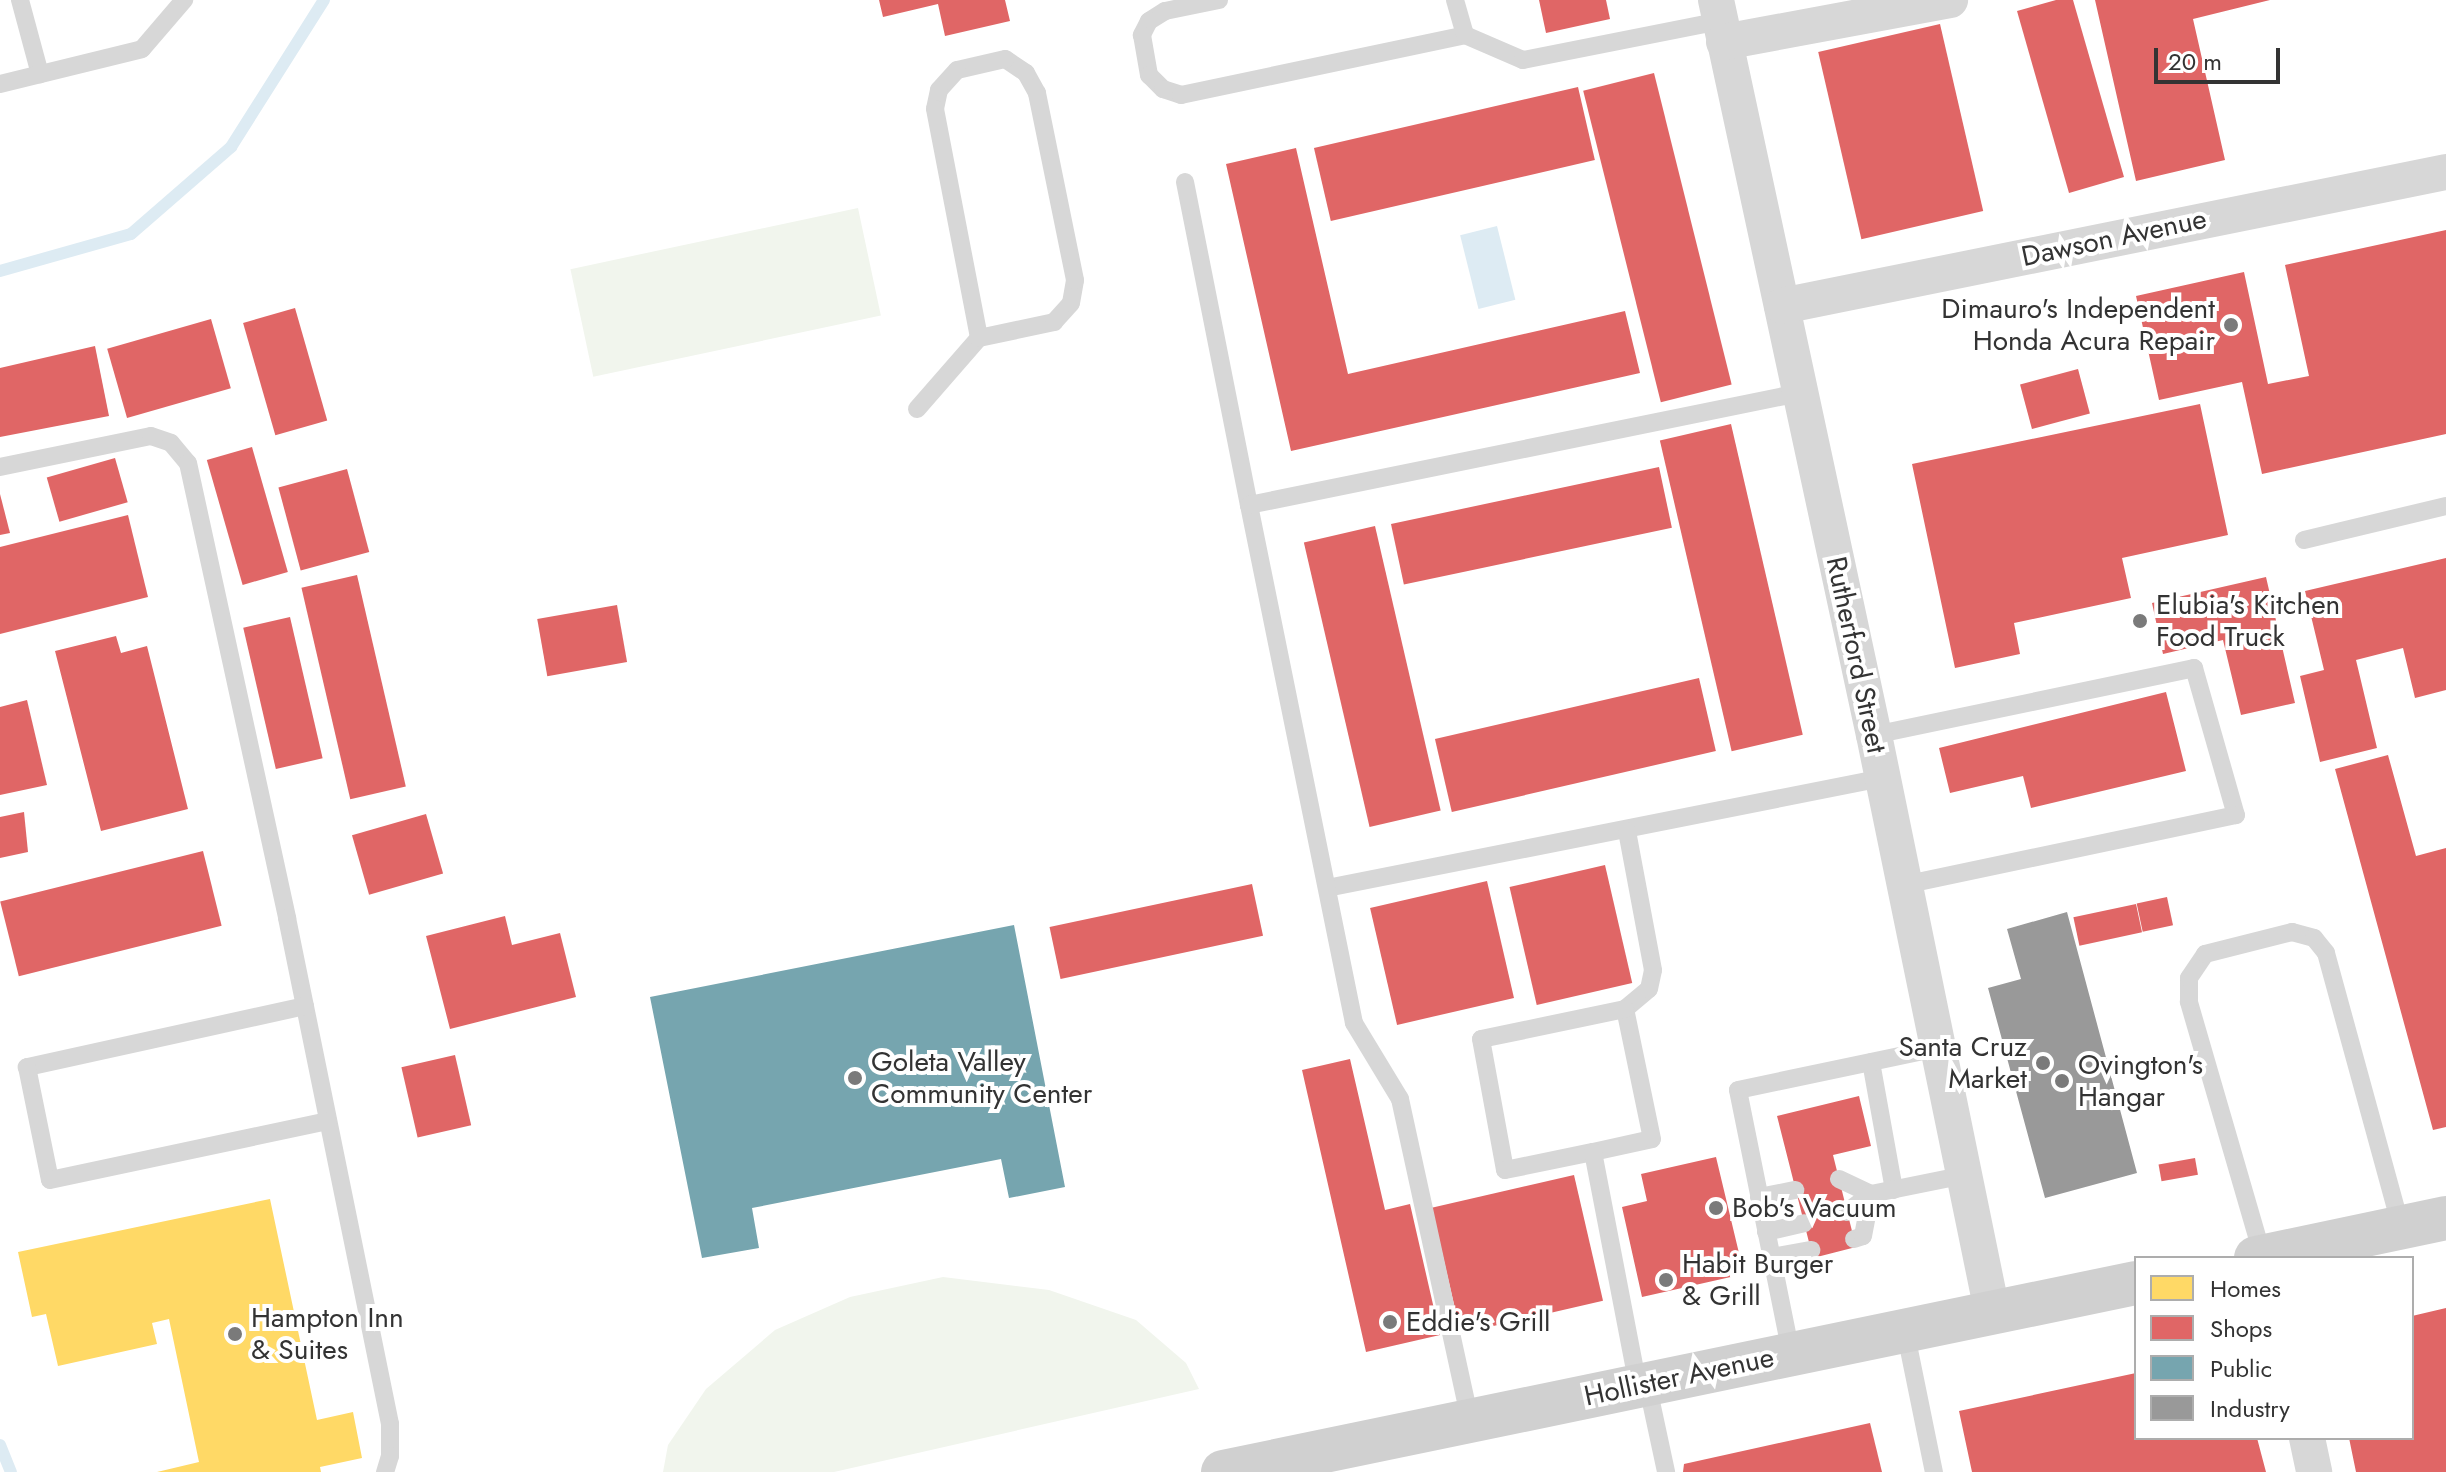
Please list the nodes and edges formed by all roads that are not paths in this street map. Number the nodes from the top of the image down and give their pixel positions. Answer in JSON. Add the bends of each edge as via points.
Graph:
{"nodes":[{"id":1,"x":20,"y":0,"type":"edge"},
{"id":2,"x":184,"y":0,"type":"edge"},
{"id":3,"x":1219,"y":0,"type":"edge"},
{"id":4,"x":1455,"y":0,"type":"edge"},
{"id":5,"x":1950,"y":0,"type":"edge"},
{"id":6,"x":1720,"y":21,"type":"edge"},
{"id":7,"x":1465,"y":35,"type":"junction"},
{"id":8,"x":40,"y":74,"type":"junction"},
{"id":9,"x":0,"y":84,"type":"edge"},
{"id":10,"x":2446,"y":172,"type":"edge"},
{"id":11,"x":1185,"y":182,"type":"dead end"},
{"id":12,"x":1782,"y":306,"type":"junction"},
{"id":13,"x":979,"y":338,"type":"junction"},
{"id":14,"x":1799,"y":393,"type":"junction"},
{"id":15,"x":917,"y":409,"type":"dead end"},
{"id":16,"x":0,"y":467,"type":"edge"},
{"id":17,"x":1249,"y":505,"type":"junction"},
{"id":18,"x":2446,"y":506,"type":"edge"},
{"id":19,"x":2304,"y":540,"type":"dead end"},
{"id":20,"x":1874,"y":735,"type":"junction"},
{"id":21,"x":1882,"y":778,"type":"junction"},
{"id":22,"x":1627,"y":831,"type":"junction"},
{"id":23,"x":1904,"y":885,"type":"junction"},
{"id":24,"x":1327,"y":888,"type":"junction"},
{"id":25,"x":305,"y":1006,"type":"junction"},
{"id":26,"x":1625,"y":1009,"type":"junction"},
{"id":27,"x":1938,"y":1048,"type":"junction"},
{"id":28,"x":1871,"y":1062,"type":"junction"},
{"id":29,"x":328,"y":1121,"type":"junction"},
{"id":30,"x":1593,"y":1152,"type":"junction"},
{"id":31,"x":1965,"y":1175,"type":"junction"},
{"id":32,"x":1839,"y":1179,"type":"dead end"},
{"id":33,"x":1795,"y":1190,"type":"dead end"},
{"id":34,"x":1894,"y":1190,"type":"junction"},
{"id":35,"x":1871,"y":1194,"type":"junction"},
{"id":36,"x":1759,"y":1197,"type":"junction"},
{"id":37,"x":1847,"y":1212,"type":"dead end"},
{"id":38,"x":2446,"y":1218,"type":"edge"},
{"id":39,"x":1804,"y":1223,"type":"dead end"},
{"id":40,"x":2401,"y":1227,"type":"junction"},
{"id":41,"x":1766,"y":1232,"type":"junction"},
{"id":42,"x":1854,"y":1239,"type":"dead end"},
{"id":43,"x":1811,"y":1250,"type":"dead end"},
{"id":44,"x":2260,"y":1256,"type":"edge"},
{"id":45,"x":2270,"y":1256,"type":"edge"},
{"id":46,"x":1771,"y":1257,"type":"junction"},
{"id":47,"x":2134,"y":1283,"type":"edge"},
{"id":48,"x":1992,"y":1311,"type":"junction"},
{"id":49,"x":1905,"y":1330,"type":"junction"},
{"id":50,"x":1791,"y":1353,"type":"junction"},
{"id":51,"x":1643,"y":1385,"type":"junction"},
{"id":52,"x":1470,"y":1420,"type":"junction"},
{"id":53,"x":2307,"y":1440,"type":"edge"},
{"id":54,"x":385,"y":1472,"type":"edge"},
{"id":55,"x":1223,"y":1472,"type":"edge"},
{"id":56,"x":1666,"y":1472,"type":"edge"},
{"id":57,"x":1934,"y":1472,"type":"edge"},
{"id":58,"x":2314,"y":1472,"type":"edge"}],
"edges":[{"from":1,"to":8,"type":"lane"},
{"from":2,"to":8,"type":"lane","via":[[142,49]]},
{"from":3,"to":7,"type":"lane","via":[[1165,11],[1149,21],[1142,35],[1149,75],[1163,89],[1181,95]]},
{"from":4,"to":7,"type":"lane"},
{"from":5,"to":6,"type":"street"},
{"from":6,"to":7,"type":"lane","via":[[1523,60]]},
{"from":6,"to":12,"type":"street","name":"Rutherford Street"},
{"from":8,"to":9,"type":"lane"},
{"from":10,"to":12,"type":"street","name":"Dawson Avenue"},
{"from":11,"to":17,"type":"lane"},
{"from":12,"to":14,"type":"street","name":"Rutherford Street"},
{"from":13,"to":13,"type":"lane","via":[[1054,322],[1071,303],[1075,280],[1037,93],[1026,73],[1005,59],[957,70],[939,90],[935,109]]},
{"from":13,"to":15,"type":"lane"},
{"from":14,"to":17,"type":"lane"},
{"from":14,"to":20,"type":"street","name":"Rutherford Street"},
{"from":16,"to":25,"type":"lane","via":[[151,436],[171,443],[188,463]]},
{"from":17,"to":24,"type":"lane"},
{"from":18,"to":19,"type":"lane"},
{"from":20,"to":21,"type":"street","name":"Rutherford Street"},
{"from":20,"to":23,"type":"lane","via":[[2194,668],[2236,815]]},
{"from":21,"to":22,"type":"lane"},
{"from":21,"to":23,"type":"street","name":"Rutherford Street"},
{"from":22,"to":24,"type":"lane"},
{"from":22,"to":26,"type":"lane","via":[[1653,970],[1649,989]]},
{"from":23,"to":27,"type":"street","name":"Rutherford Street"},
{"from":24,"to":52,"type":"lane","via":[[1354,1023],[1400,1099]]},
{"from":25,"to":29,"type":"lane"},
{"from":25,"to":29,"type":"lane","via":[[27,1067],[50,1180]]},
{"from":26,"to":30,"type":"lane","via":[[1652,1139]]},
{"from":26,"to":30,"type":"lane","via":[[1481,1039],[1505,1170]]},
{"from":27,"to":28,"type":"lane"},
{"from":27,"to":31,"type":"street","name":"Rutherford Street"},
{"from":28,"to":34,"type":"lane"},
{"from":28,"to":36,"type":"lane","via":[[1738,1090]]},
{"from":29,"to":54,"type":"lane","via":[[390,1424]]},
{"from":30,"to":51,"type":"lane"},
{"from":31,"to":34,"type":"lane"},
{"from":31,"to":48,"type":"street","name":"Rutherford Street"},
{"from":32,"to":35,"type":"lane"},
{"from":33,"to":36,"type":"lane"},
{"from":34,"to":35,"type":"lane"},
{"from":35,"to":37,"type":"lane"},
{"from":35,"to":42,"type":"lane","via":[[1863,1236]]},
{"from":36,"to":41,"type":"lane"},
{"from":38,"to":40,"type":"main road"},
{"from":39,"to":41,"type":"lane"},
{"from":40,"to":44,"type":"lane","via":[[2326,953],[2314,938],[2292,932],[2205,954],[2189,978],[2189,1002]]},
{"from":40,"to":45,"type":"main road"},
{"from":41,"to":46,"type":"lane"},
{"from":43,"to":46,"type":"lane"},
{"from":46,"to":50,"type":"lane"},
{"from":47,"to":48,"type":"main road","name":"Hollister Avenue"},
{"from":48,"to":49,"type":"main road","name":"Hollister Avenue"},
{"from":49,"to":50,"type":"main road","name":"Hollister Avenue"},
{"from":49,"to":57,"type":"lane"},
{"from":50,"to":51,"type":"main road","name":"Hollister Avenue"},
{"from":51,"to":52,"type":"main road","name":"Hollister Avenue"},
{"from":51,"to":56,"type":"lane"},
{"from":52,"to":55,"type":"main road","name":"Hollister Avenue"},
{"from":53,"to":58,"type":"street"}]}
